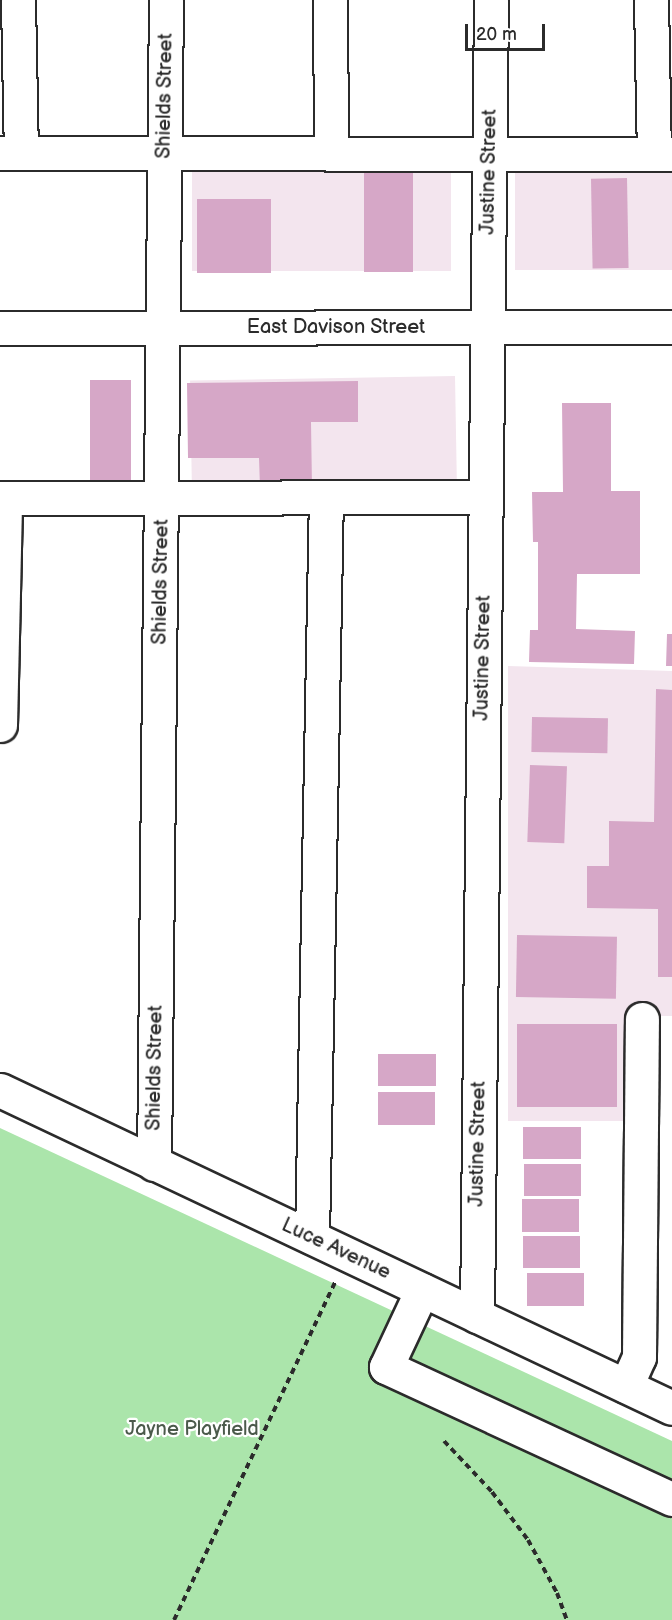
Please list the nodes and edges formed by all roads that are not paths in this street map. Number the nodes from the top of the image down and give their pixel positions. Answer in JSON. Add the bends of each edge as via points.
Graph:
{"nodes":[{"id":1,"x":18,"y":0,"type":"edge"},
{"id":2,"x":166,"y":0,"type":"edge"},
{"id":3,"x":330,"y":0,"type":"edge"},
{"id":4,"x":491,"y":0,"type":"edge"},
{"id":5,"x":651,"y":0,"type":"edge"},
{"id":6,"x":10,"y":153,"type":"edge"},
{"id":7,"x":165,"y":153,"type":"junction"},
{"id":8,"x":331,"y":154,"type":"junction"},
{"id":9,"x":489,"y":154,"type":"junction"},
{"id":10,"x":663,"y":154,"type":"edge"},
{"id":11,"x":0,"y":327,"type":"edge"},
{"id":12,"x":164,"y":327,"type":"junction"},
{"id":13,"x":487,"y":327,"type":"junction"},
{"id":14,"x":672,"y":327,"type":"edge"},
{"id":15,"x":326,"y":497,"type":"junction"},
{"id":16,"x":485,"y":497,"type":"junction"},
{"id":17,"x":2,"y":498,"type":"edge"},
{"id":18,"x":162,"y":498,"type":"junction"},
{"id":19,"x":0,"y":725,"type":"edge"},
{"id":20,"x":642,"y":1019,"type":"dead end"},
{"id":21,"x":0,"y":1090,"type":"edge"},
{"id":22,"x":154,"y":1164,"type":"junction"},
{"id":23,"x":312,"y":1237,"type":"junction"},
{"id":24,"x":422,"y":1290,"type":"junction"},
{"id":25,"x":477,"y":1316,"type":"junction"},
{"id":26,"x":626,"y":1386,"type":"junction"},
{"id":27,"x":672,"y":1408,"type":"edge"},
{"id":28,"x":672,"y":1499,"type":"edge"}],
"edges":[{"from":1,"to":6,"type":"street"},
{"from":2,"to":7,"type":"street","name":"Shields Street"},
{"from":3,"to":8,"type":"street"},
{"from":4,"to":9,"type":"street","name":"Justine Street"},
{"from":5,"to":10,"type":"street"},
{"from":6,"to":7,"type":"street"},
{"from":7,"to":8,"type":"street"},
{"from":7,"to":12,"type":"street","name":"Shields Street"},
{"from":8,"to":9,"type":"street"},
{"from":9,"to":10,"type":"street"},
{"from":9,"to":13,"type":"street","name":"Justine Street"},
{"from":11,"to":12,"type":"street","name":"East Davison Street"},
{"from":12,"to":13,"type":"street","name":"East Davison Street"},
{"from":12,"to":18,"type":"street","name":"Shields Street"},
{"from":13,"to":14,"type":"street","name":"East Davison Street"},
{"from":13,"to":16,"type":"street","name":"Justine Street"},
{"from":15,"to":16,"type":"street"},
{"from":15,"to":18,"type":"street"},
{"from":15,"to":23,"type":"street"},
{"from":16,"to":25,"type":"street","name":"Justine Street"},
{"from":17,"to":18,"type":"street"},
{"from":17,"to":19,"type":"street"},
{"from":18,"to":22,"type":"street","name":"Shields Street"},
{"from":20,"to":26,"type":"street","via":[[639,1357]]},
{"from":21,"to":22,"type":"street","name":"Luce Avenue"},
{"from":22,"to":23,"type":"street","name":"Luce Avenue"},
{"from":23,"to":24,"type":"street","name":"Luce Avenue"},
{"from":24,"to":25,"type":"street","name":"Luce Avenue"},
{"from":24,"to":28,"type":"street","via":[[386,1367]]},
{"from":25,"to":26,"type":"street","name":"Luce Avenue"},
{"from":26,"to":27,"type":"street","name":"Luce Avenue"}]}
